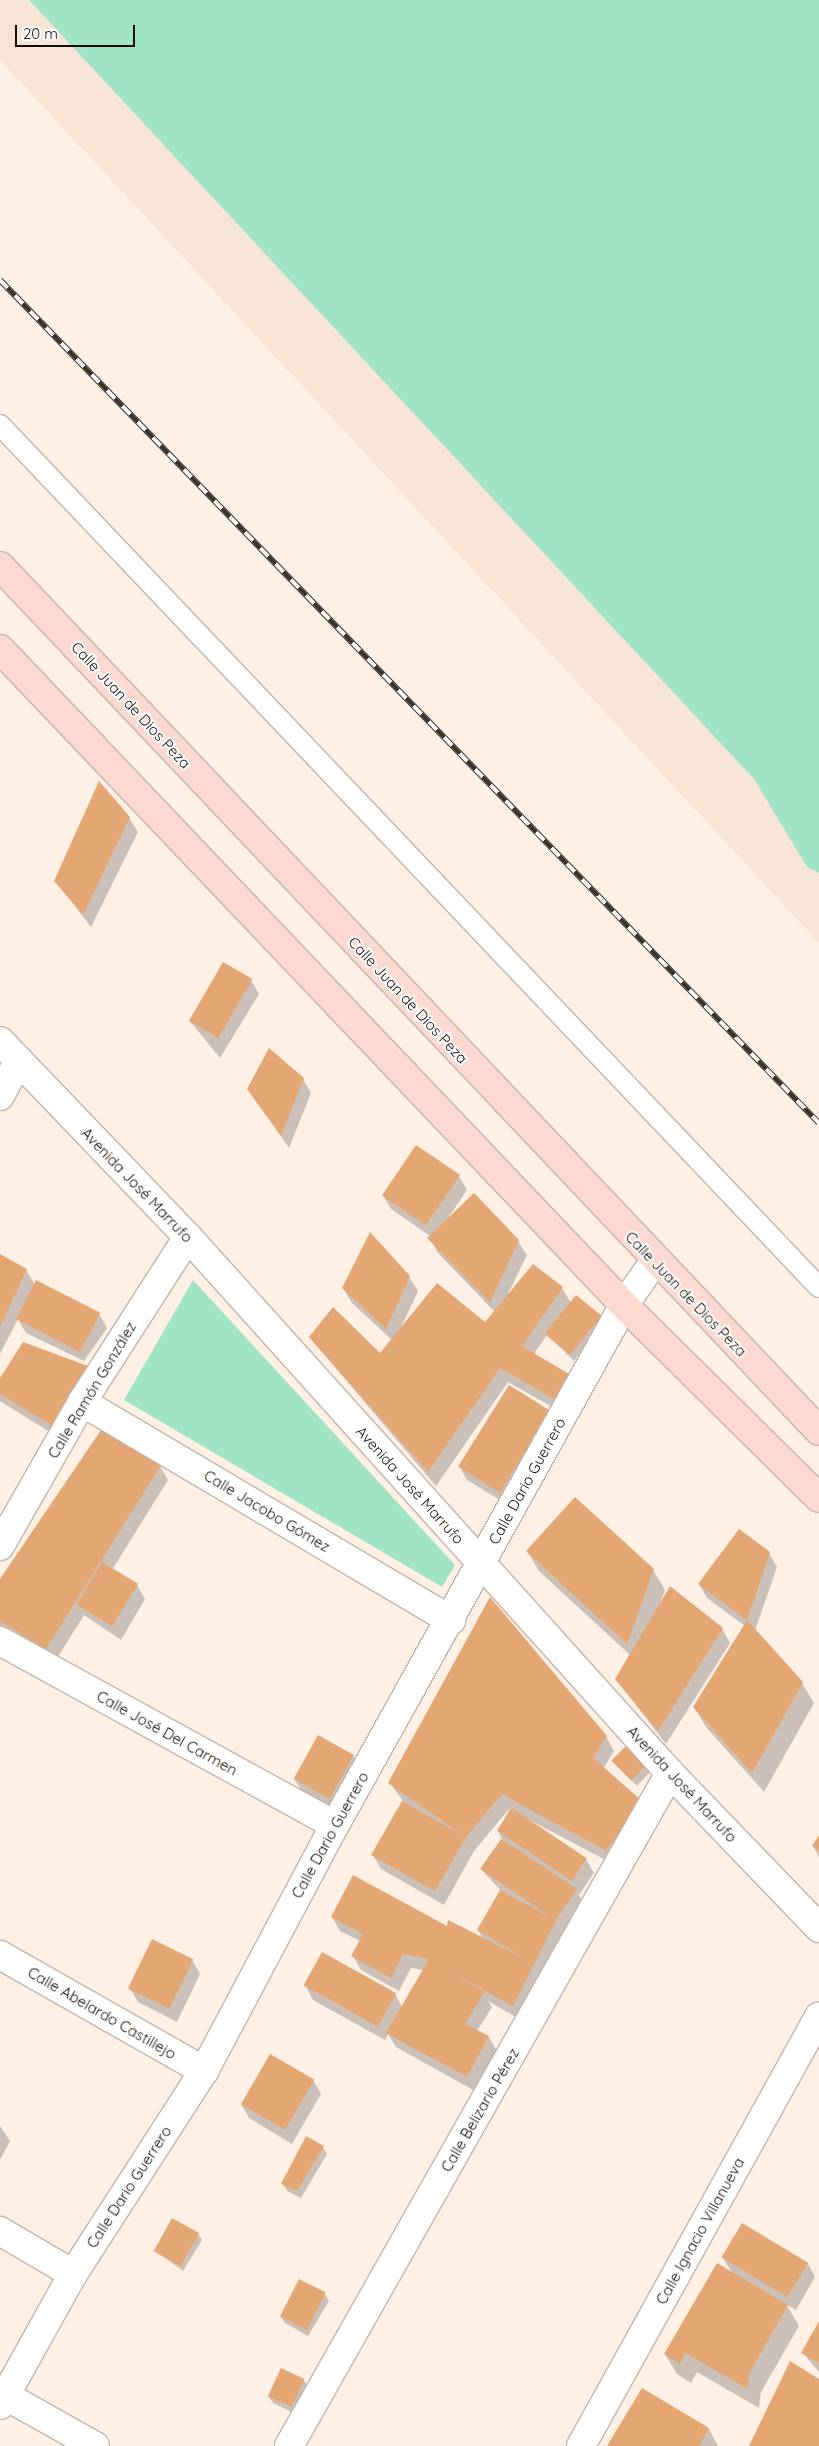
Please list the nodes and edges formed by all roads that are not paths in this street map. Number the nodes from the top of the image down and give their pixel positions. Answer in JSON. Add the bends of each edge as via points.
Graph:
{"nodes":[{"id":1,"x":0,"y":425,"type":"edge"},
{"id":2,"x":0,"y":566,"type":"edge"},
{"id":3,"x":0,"y":649,"type":"edge"},
{"id":4,"x":0,"y":1041,"type":"edge"},
{"id":5,"x":19,"y":1061,"type":"junction"},
{"id":6,"x":0,"y":1096,"type":"edge"},
{"id":7,"x":188,"y":1237,"type":"junction"},
{"id":8,"x":654,"y":1262,"type":"junction"},
{"id":9,"x":819,"y":1287,"type":"edge"},
{"id":10,"x":624,"y":1305,"type":"junction"},
{"id":11,"x":82,"y":1402,"type":"junction"},
{"id":12,"x":819,"y":1431,"type":"edge"},
{"id":13,"x":819,"y":1498,"type":"edge"},
{"id":14,"x":0,"y":1546,"type":"edge"},
{"id":15,"x":481,"y":1564,"type":"junction"},
{"id":16,"x":451,"y":1620,"type":"junction"},
{"id":17,"x":0,"y":1642,"type":"edge"},
{"id":18,"x":670,"y":1773,"type":"junction"},
{"id":19,"x":335,"y":1825,"type":"junction"},
{"id":20,"x":819,"y":1928,"type":"edge"},
{"id":21,"x":0,"y":1955,"type":"edge"},
{"id":22,"x":819,"y":2016,"type":"edge"},
{"id":23,"x":204,"y":2071,"type":"junction"},
{"id":24,"x":0,"y":2231,"type":"edge"},
{"id":25,"x":73,"y":2274,"type":"junction"},
{"id":26,"x":3,"y":2401,"type":"edge"},
{"id":27,"x":95,"y":2446,"type":"edge"},
{"id":28,"x":289,"y":2446,"type":"edge"},
{"id":29,"x":580,"y":2446,"type":"edge"}],
"edges":[{"from":1,"to":9,"type":"lane"},
{"from":2,"to":8,"type":"main road","name":"Calle Juan de Dios Peza"},
{"from":3,"to":10,"type":"main road"},
{"from":4,"to":5,"type":"street","name":"Avenida José Marrufo"},
{"from":5,"to":6,"type":"street"},
{"from":5,"to":7,"type":"street","name":"Avenida José Marrufo"},
{"from":7,"to":11,"type":"street","name":"Calle Ramón González"},
{"from":7,"to":15,"type":"street","name":"Avenida José Marrufo"},
{"from":8,"to":10,"type":"street","name":"Calle Dario Guerrero"},
{"from":8,"to":12,"type":"main road","name":"Calle Juan de Dios Peza"},
{"from":10,"to":13,"type":"main road"},
{"from":10,"to":15,"type":"street","name":"Calle Dario Guerrero"},
{"from":11,"to":14,"type":"street","name":"Calle Ramón González"},
{"from":11,"to":16,"type":"street","name":"Calle Jacobo Gómez"},
{"from":15,"to":16,"type":"street","name":"Calle Dario Guerrero"},
{"from":15,"to":18,"type":"street","name":"Avenida José Marrufo"},
{"from":16,"to":19,"type":"street","name":"Calle Dario Guerrero"},
{"from":17,"to":19,"type":"street","name":"Calle José Del Carmen"},
{"from":18,"to":20,"type":"street","name":"Avenida José Marrufo"},
{"from":18,"to":28,"type":"street","name":"Calle Belizario Pérez"},
{"from":19,"to":23,"type":"street","name":"Calle Dario Guerrero"},
{"from":21,"to":23,"type":"street","name":"Calle Abelardo Castillejo"},
{"from":22,"to":29,"type":"street","name":"Calle Ignacio Villanueva"},
{"from":23,"to":25,"type":"street","name":"Calle Dario Guerrero"},
{"from":24,"to":25,"type":"street"},
{"from":25,"to":26,"type":"street","name":"Calle Dario Guerrero"},
{"from":26,"to":27,"type":"street"}]}
